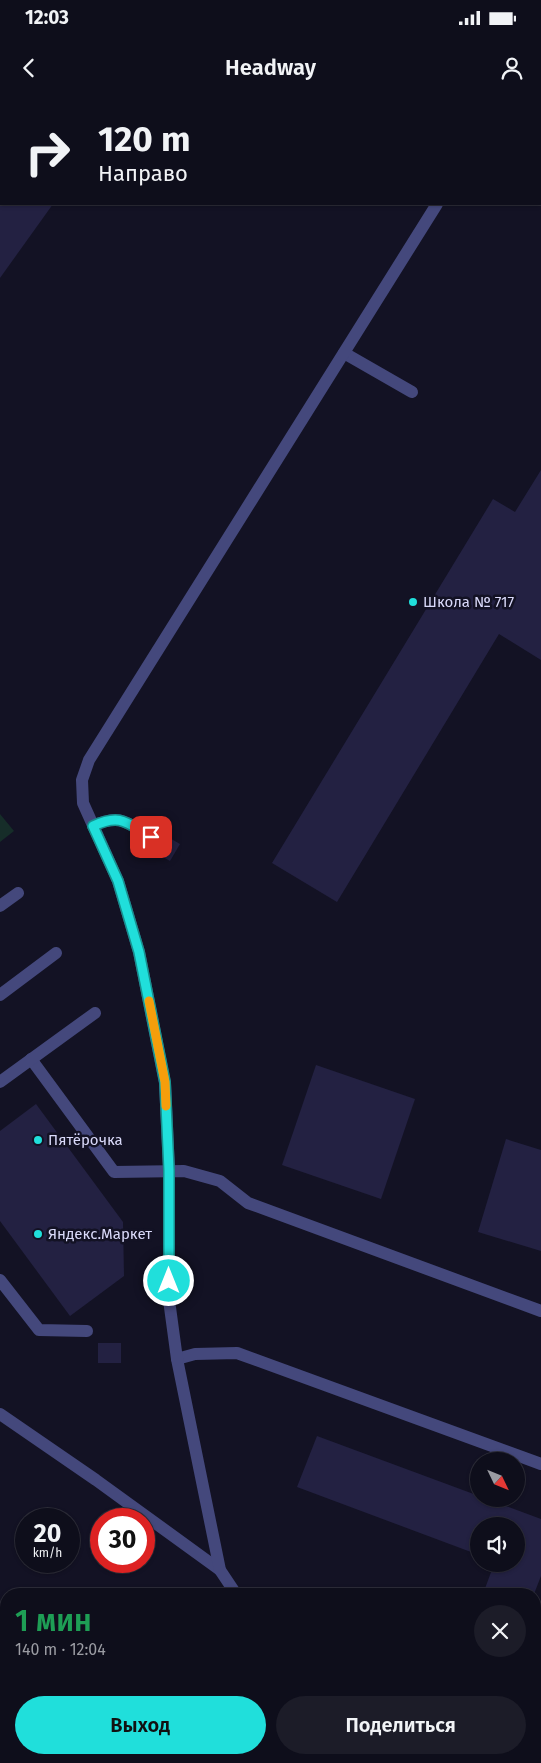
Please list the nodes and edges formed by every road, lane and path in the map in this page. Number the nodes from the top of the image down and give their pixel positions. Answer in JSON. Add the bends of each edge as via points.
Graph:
{"nodes":[{"id":1,"x":436,"y":205,"type":"edge"},
{"id":2,"x":344,"y":353,"type":"junction"},
{"id":3,"x":412,"y":392,"type":"dead end"},
{"id":4,"x":93,"y":826,"type":"junction"},
{"id":5,"x":151,"y":837,"type":"dead end"},
{"id":6,"x":18,"y":893,"type":"dead end"},
{"id":7,"x":0,"y":906,"type":"edge"},
{"id":8,"x":56,"y":953,"type":"dead end"},
{"id":9,"x":0,"y":995,"type":"edge"},
{"id":10,"x":95,"y":1012,"type":"dead end"},
{"id":11,"x":32,"y":1059,"type":"junction"},
{"id":12,"x":0,"y":1082,"type":"edge"},
{"id":13,"x":169,"y":1170,"type":"junction"},
{"id":14,"x":0,"y":1280,"type":"edge"},
{"id":15,"x":541,"y":1311,"type":"edge"},
{"id":16,"x":87,"y":1331,"type":"dead end"},
{"id":17,"x":177,"y":1359,"type":"junction"},
{"id":18,"x":0,"y":1414,"type":"edge"},
{"id":19,"x":541,"y":1464,"type":"edge"},
{"id":20,"x":220,"y":1570,"type":"junction"},
{"id":21,"x":232,"y":1588,"type":"edge"}],
"edges":[{"from":1,"to":2,"type":"street"},
{"from":2,"to":3,"type":"street"},
{"from":2,"to":4,"type":"street","via":[[89,760],[82,780],[82,803]]},
{"from":4,"to":5,"type":"street","via":[[108,819],[122,820]]},
{"from":4,"to":13,"type":"street","via":[[118,881],[139,952],[165,1082]]},
{"from":6,"to":7,"type":"street"},
{"from":8,"to":9,"type":"street"},
{"from":10,"to":11,"type":"street"},
{"from":11,"to":12,"type":"street"},
{"from":11,"to":13,"type":"street","via":[[114,1172]]},
{"from":13,"to":15,"type":"street","via":[[220,1181],[248,1203]]},
{"from":13,"to":17,"type":"street","via":[[169,1300]]},
{"from":14,"to":16,"type":"street","via":[[39,1330]]},
{"from":17,"to":19,"type":"street","via":[[195,1354],[237,1353]]},
{"from":17,"to":20,"type":"street"},
{"from":18,"to":20,"type":"street"},
{"from":20,"to":21,"type":"street"}]}
